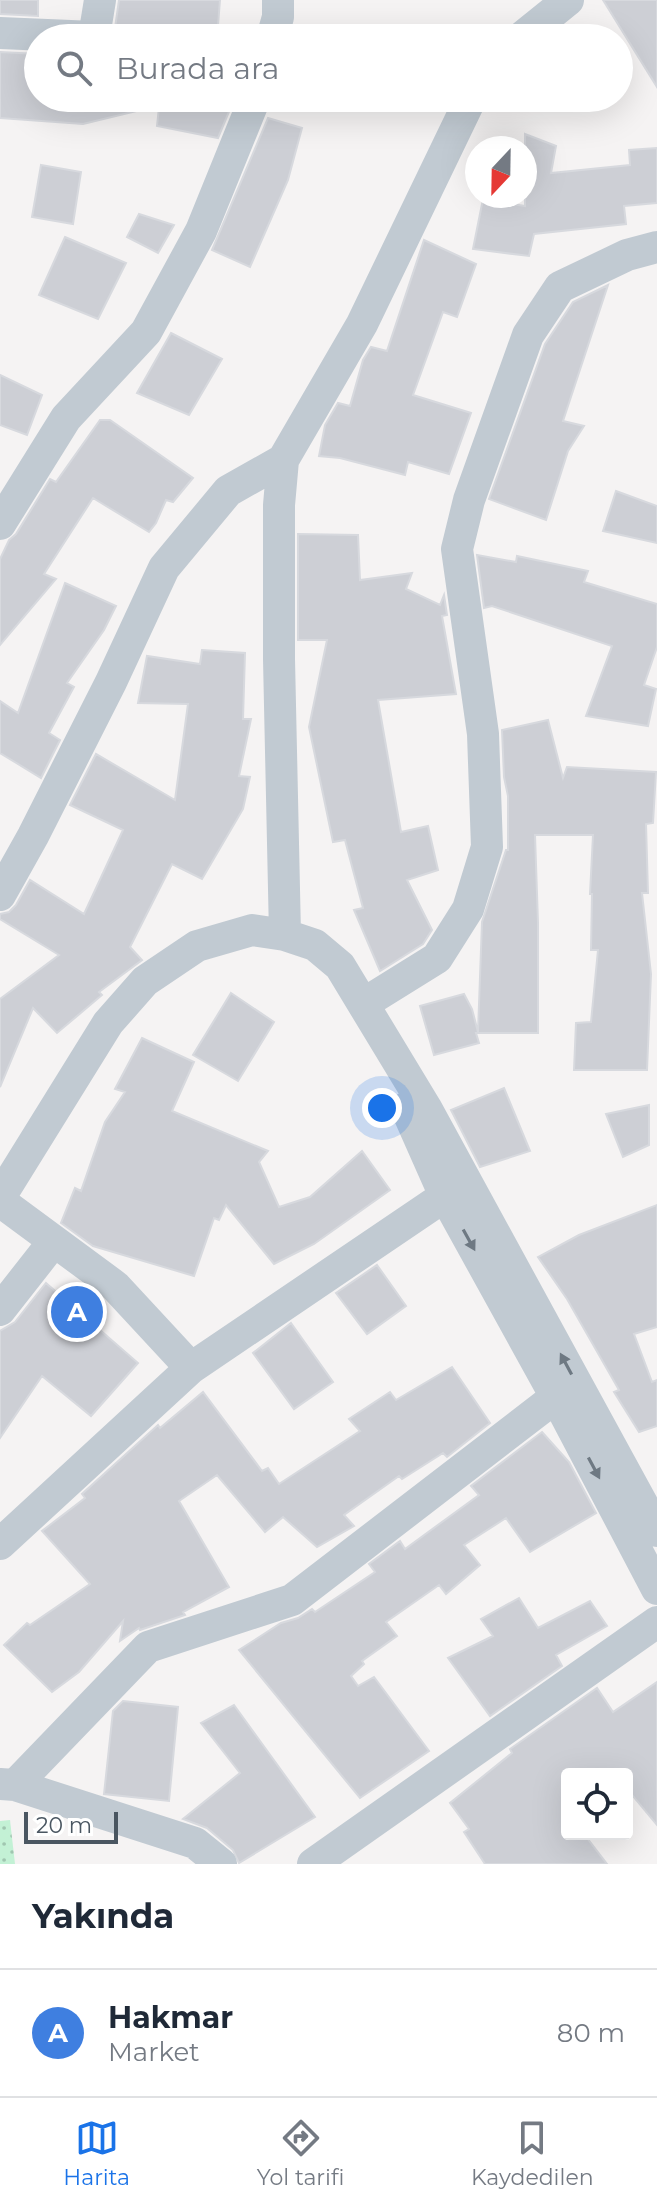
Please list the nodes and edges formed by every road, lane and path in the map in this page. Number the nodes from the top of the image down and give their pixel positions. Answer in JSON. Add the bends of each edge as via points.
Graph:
{"nodes":[{"id":1,"x":100,"y":0,"type":"edge"},
{"id":2,"x":278,"y":0,"type":"edge"},
{"id":3,"x":568,"y":0,"type":"edge"},
{"id":4,"x":96,"y":24,"type":"edge"},
{"id":5,"x":276,"y":24,"type":"edge"},
{"id":6,"x":538,"y":24,"type":"edge"},
{"id":7,"x":0,"y":33,"type":"edge"},
{"id":8,"x":24,"y":34,"type":"edge"},
{"id":9,"x":249,"y":112,"type":"edge"},
{"id":10,"x":464,"y":112,"type":"edge"},
{"id":11,"x":657,"y":247,"type":"edge"},
{"id":12,"x":283,"y":460,"type":"junction"},
{"id":13,"x":0,"y":524,"type":"edge"},
{"id":14,"x":0,"y":895,"type":"edge"},
{"id":15,"x":285,"y":935,"type":"junction"},
{"id":16,"x":363,"y":1004,"type":"junction"},
{"id":17,"x":386,"y":1039,"type":"junction"},
{"id":18,"x":445,"y":1196,"type":"junction"},
{"id":19,"x":0,"y":1199,"type":"edge"},
{"id":20,"x":54,"y":1241,"type":"junction"},
{"id":21,"x":0,"y":1310,"type":"edge"},
{"id":22,"x":191,"y":1368,"type":"junction"},
{"id":23,"x":556,"y":1397,"type":"junction"},
{"id":24,"x":656,"y":1526,"type":"edge"},
{"id":25,"x":0,"y":1544,"type":"edge"},
{"id":26,"x":657,"y":1589,"type":"edge"},
{"id":27,"x":657,"y":1622,"type":"edge"},
{"id":28,"x":7,"y":1784,"type":"edge"},
{"id":29,"x":221,"y":1864,"type":"edge"},
{"id":30,"x":313,"y":1864,"type":"edge"}],
"edges":[{"from":1,"to":4,"type":"street"},
{"from":2,"to":5,"type":"street"},
{"from":3,"to":6,"type":"street"},
{"from":7,"to":8,"type":"street"},
{"from":9,"to":13,"type":"street","via":[[201,231],[146,332],[66,418]]},
{"from":10,"to":12,"type":"street","via":[[362,324]]},
{"from":11,"to":16,"type":"street","via":[[627,255],[560,287],[528,335],[469,500],[457,549],[483,734],[487,847],[468,909],[437,958]]},
{"from":12,"to":14,"type":"street","via":[[228,491],[164,568]]},
{"from":12,"to":15,"type":"street","via":[[279,659]]},
{"from":15,"to":16,"type":"street","via":[[315,945],[340,966]]},
{"from":15,"to":19,"type":"street","via":[[252,930],[197,946],[145,981],[108,1023]]},
{"from":16,"to":17,"type":"street"},
{"from":17,"to":18,"type":"street","via":[[409,1117]]},
{"from":24,"to":17,"type":"street","one_way":true},
{"from":18,"to":22,"type":"street"},
{"from":18,"to":23,"type":"street","one_way":true},
{"from":19,"to":20,"type":"street"},
{"from":20,"to":21,"type":"street"},
{"from":20,"to":22,"type":"street","via":[[115,1286]]},
{"from":22,"to":25,"type":"street"},
{"from":23,"to":26,"type":"street","one_way":true},
{"from":23,"to":28,"type":"street","via":[[292,1600],[148,1647]]},
{"from":27,"to":30,"type":"street"},
{"from":28,"to":29,"type":"street","via":[[195,1843]]}]}
